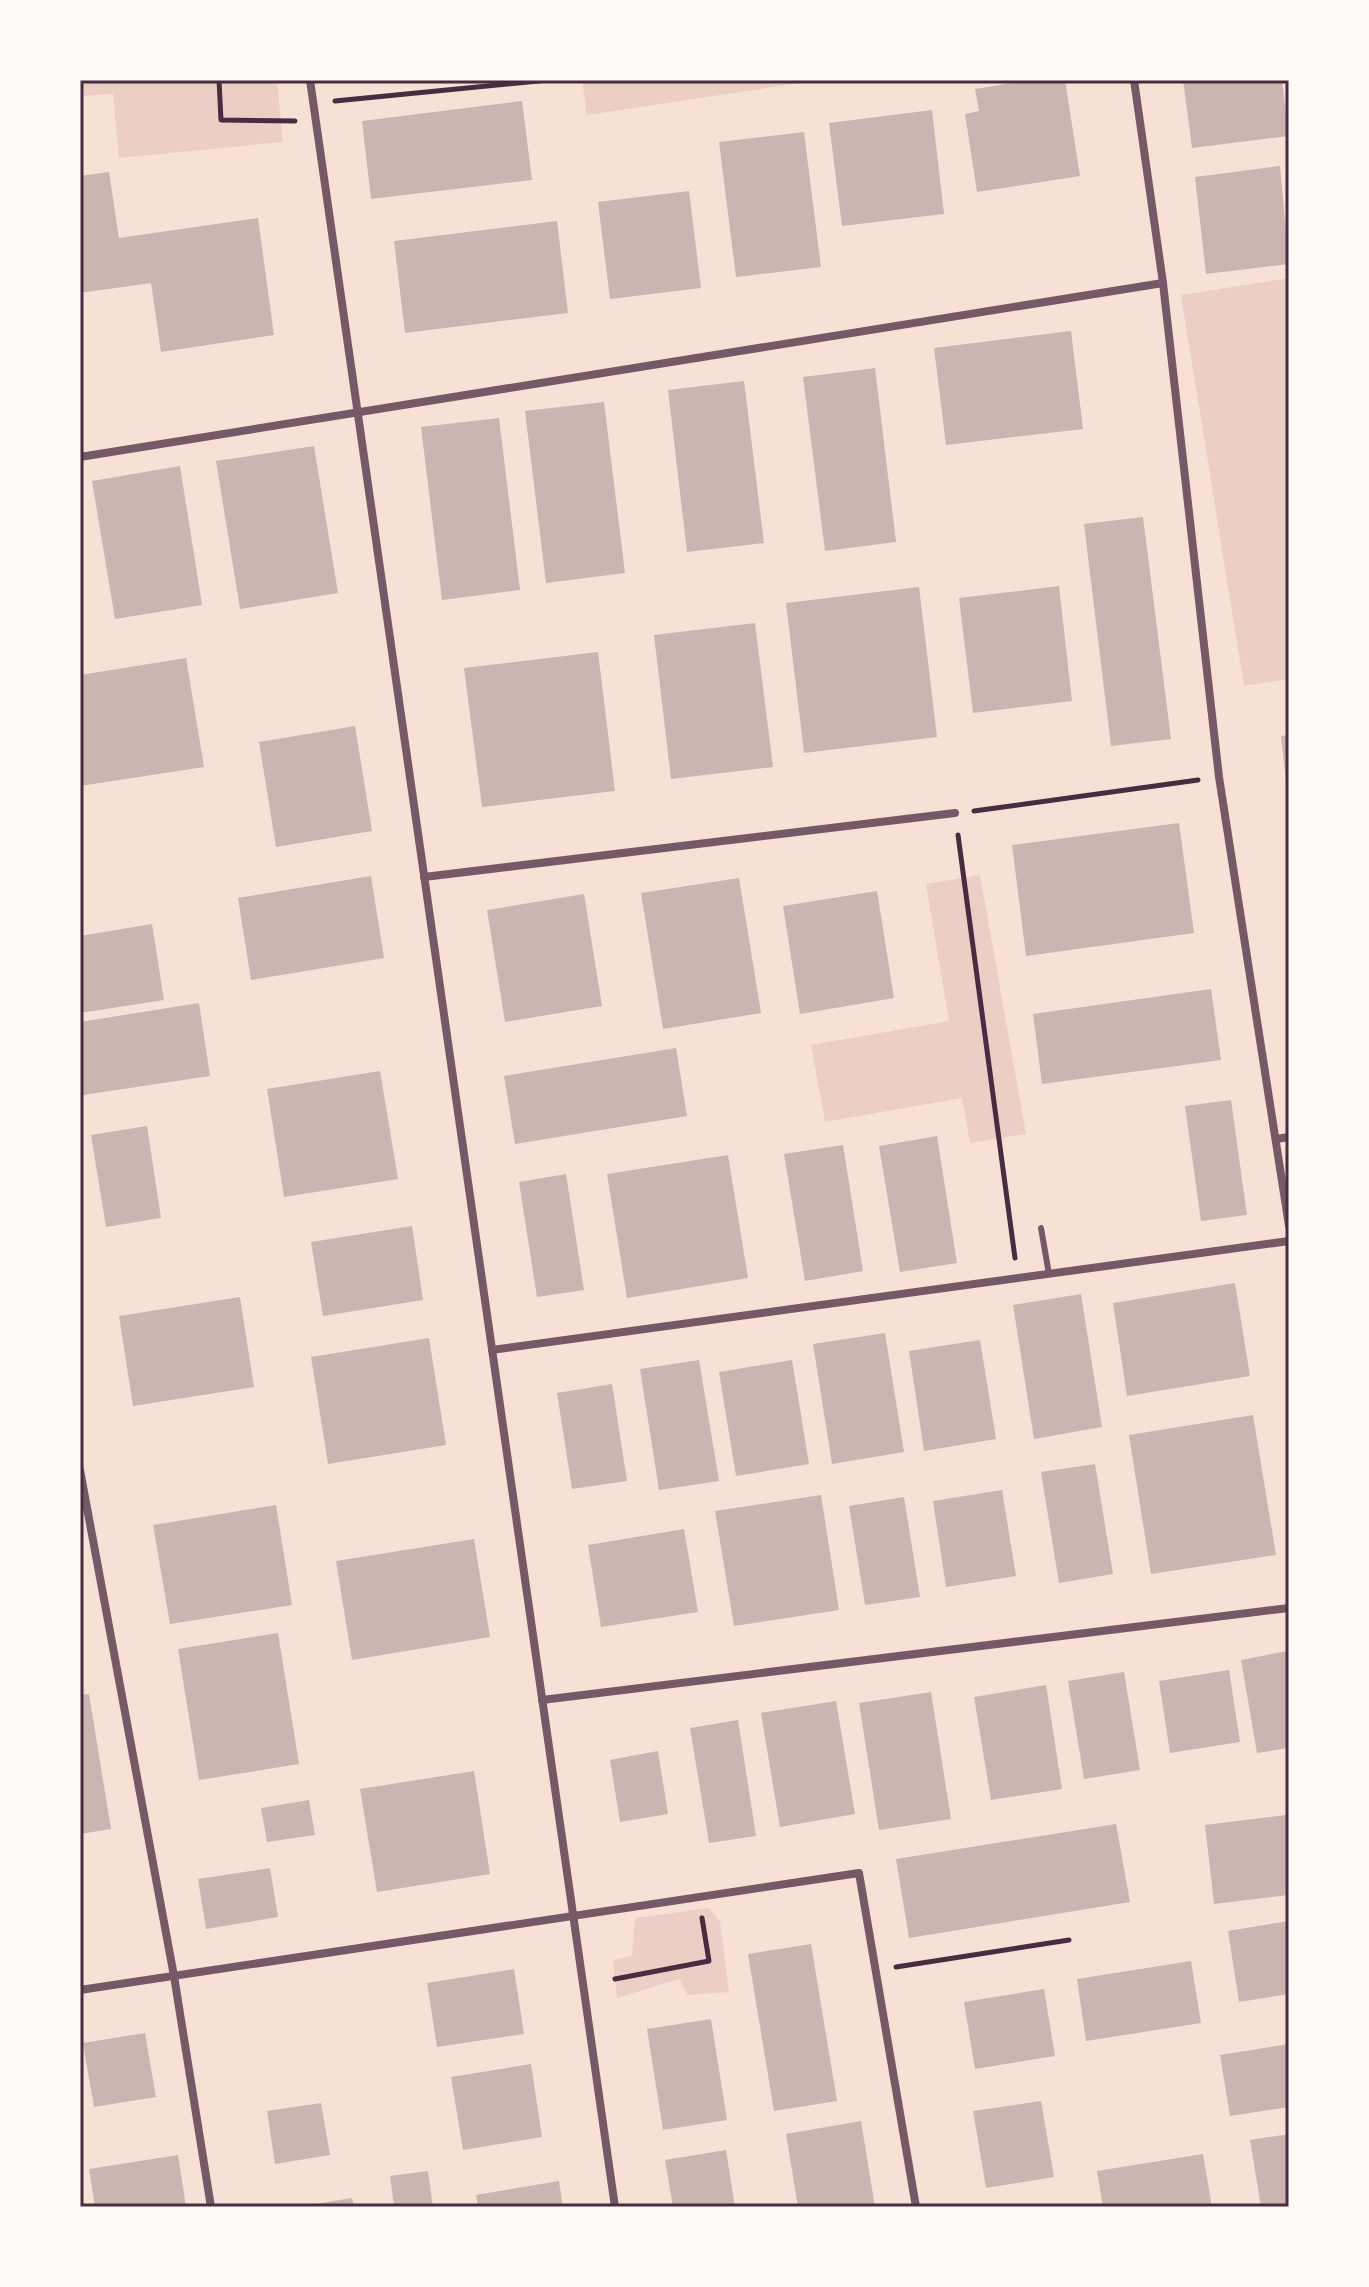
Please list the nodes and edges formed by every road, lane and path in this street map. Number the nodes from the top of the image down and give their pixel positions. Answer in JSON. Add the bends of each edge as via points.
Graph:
{"nodes":[{"id":1,"x":219,"y":80,"type":"edge"},
{"id":2,"x":310,"y":80,"type":"edge"},
{"id":3,"x":549,"y":80,"type":"edge"},
{"id":4,"x":1134,"y":80,"type":"edge"},
{"id":5,"x":313,"y":103,"type":"junction"},
{"id":6,"x":293,"y":121,"type":"dead end"},
{"id":7,"x":1163,"y":283,"type":"junction"},
{"id":8,"x":358,"y":412,"type":"junction"},
{"id":9,"x":80,"y":457,"type":"edge"},
{"id":10,"x":1219,"y":777,"type":"junction"},
{"id":11,"x":955,"y":813,"type":"junction"},
{"id":12,"x":424,"y":877,"type":"junction"},
{"id":13,"x":1289,"y":1137,"type":"edge"},
{"id":14,"x":1276,"y":1139,"type":"junction"},
{"id":15,"x":1289,"y":1226,"type":"edge"},
{"id":16,"x":1041,"y":1228,"type":"dead end"},
{"id":17,"x":1289,"y":1241,"type":"edge"},
{"id":18,"x":1049,"y":1274,"type":"junction"},
{"id":19,"x":1018,"y":1278,"type":"junction"},
{"id":20,"x":492,"y":1350,"type":"junction"},
{"id":21,"x":80,"y":1470,"type":"edge"},
{"id":22,"x":1289,"y":1608,"type":"edge"},
{"id":23,"x":542,"y":1700,"type":"junction"},
{"id":24,"x":699,"y":1897,"type":"junction"},
{"id":25,"x":573,"y":1916,"type":"junction"},
{"id":26,"x":1069,"y":1940,"type":"dead end"},
{"id":27,"x":875,"y":1971,"type":"junction"},
{"id":28,"x":174,"y":1976,"type":"junction"},
{"id":29,"x":615,"y":1979,"type":"dead end"},
{"id":30,"x":80,"y":1990,"type":"edge"},
{"id":31,"x":211,"y":2207,"type":"edge"},
{"id":32,"x":615,"y":2207,"type":"edge"},
{"id":33,"x":916,"y":2207,"type":"edge"}],
"edges":[{"from":1,"to":6,"type":"path","via":[[221,120]]},
{"from":2,"to":5,"type":"street"},
{"from":3,"to":5,"type":"path"},
{"from":4,"to":7,"type":"street"},
{"from":5,"to":8,"type":"street"},
{"from":7,"to":8,"type":"street"},
{"from":7,"to":10,"type":"street"},
{"from":8,"to":9,"type":"street"},
{"from":8,"to":12,"type":"street"},
{"from":10,"to":11,"type":"path"},
{"from":10,"to":14,"type":"street"},
{"from":11,"to":12,"type":"street"},
{"from":11,"to":19,"type":"path"},
{"from":12,"to":20,"type":"street"},
{"from":13,"to":14,"type":"street"},
{"from":14,"to":15,"type":"street"},
{"from":16,"to":18,"type":"lane"},
{"from":17,"to":18,"type":"street"},
{"from":18,"to":19,"type":"street"},
{"from":19,"to":20,"type":"street"},
{"from":20,"to":23,"type":"street"},
{"from":21,"to":28,"type":"street"},
{"from":22,"to":23,"type":"street"},
{"from":23,"to":25,"type":"street"},
{"from":24,"to":25,"type":"street"},
{"from":24,"to":27,"type":"street","via":[[859,1873]]},
{"from":24,"to":29,"type":"path","via":[[709,1961]]},
{"from":25,"to":28,"type":"street"},
{"from":25,"to":32,"type":"street"},
{"from":26,"to":27,"type":"path"},
{"from":27,"to":33,"type":"street"},
{"from":28,"to":30,"type":"street"},
{"from":28,"to":31,"type":"street"}]}
